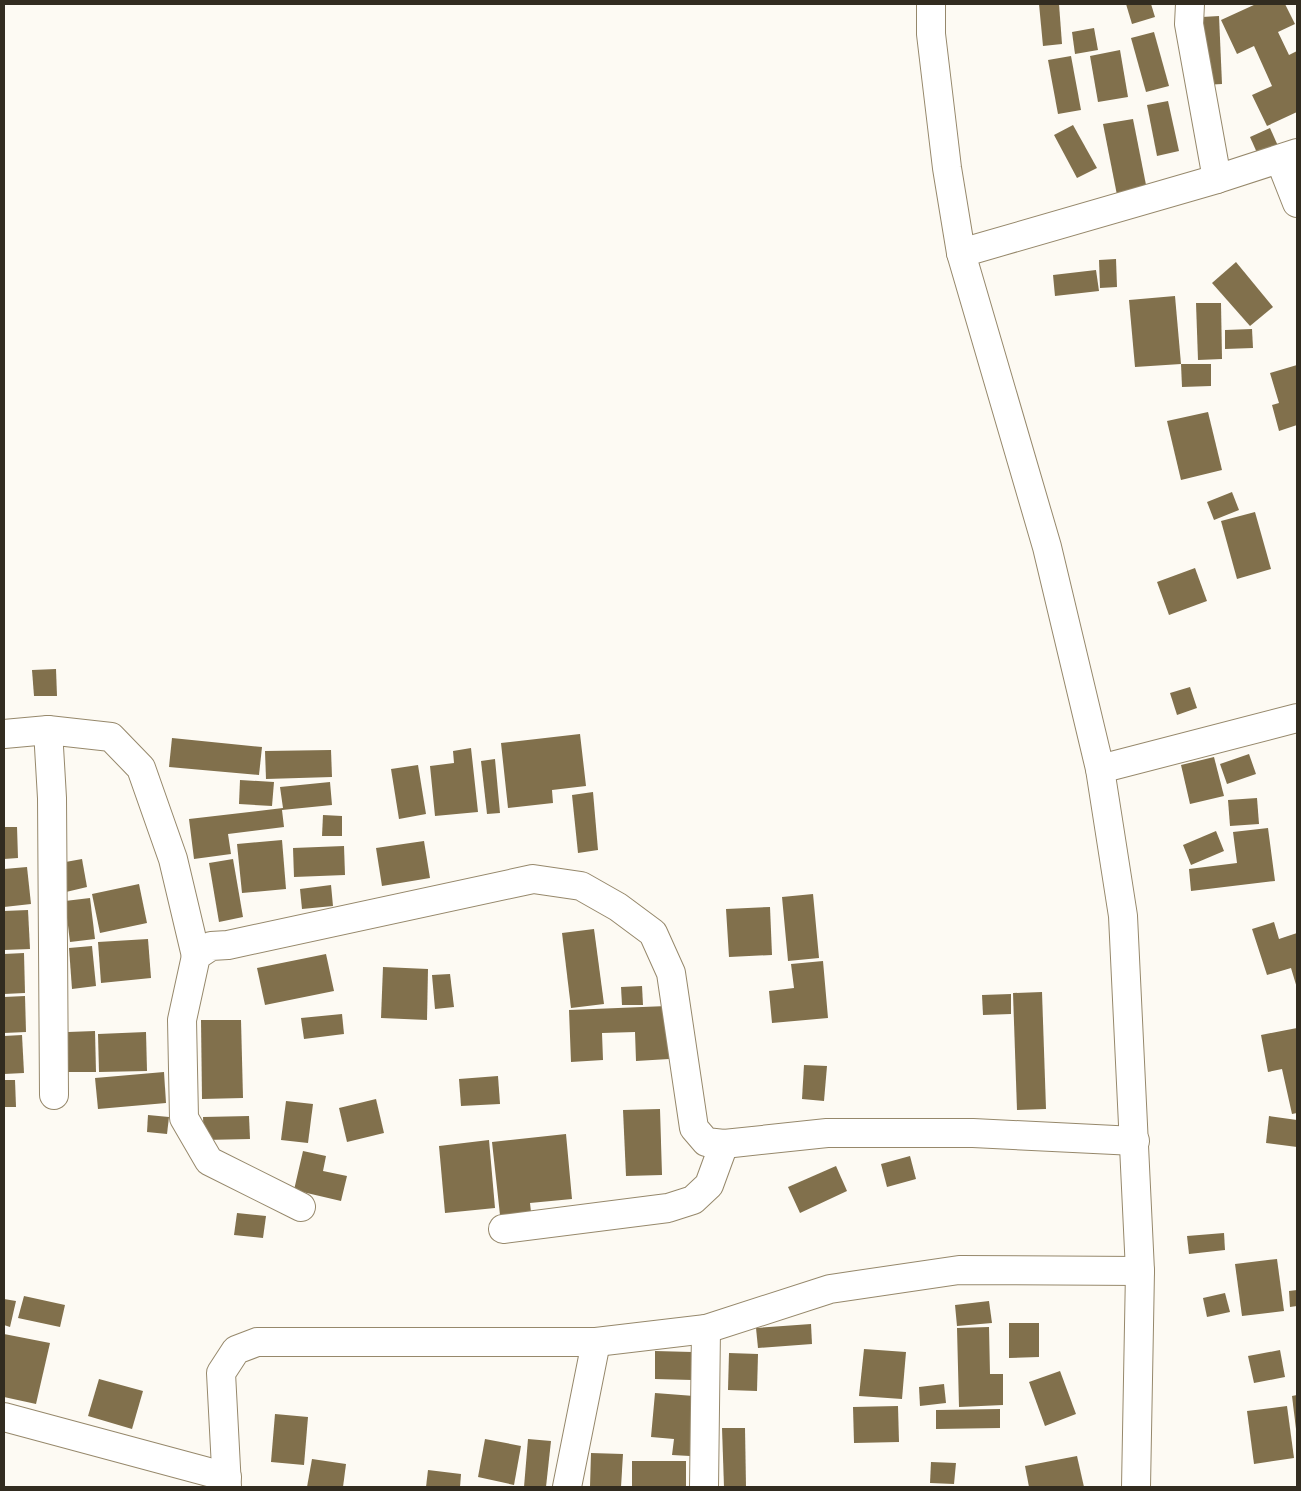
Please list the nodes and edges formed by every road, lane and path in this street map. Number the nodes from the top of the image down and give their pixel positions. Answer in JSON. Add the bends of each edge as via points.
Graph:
{"nodes":[{"id":1,"x":932,"y":4,"type":"edge"},
{"id":2,"x":1190,"y":4,"type":"edge"},
{"id":3,"x":1289,"y":157,"type":"edge"},
{"id":4,"x":1217,"y":179,"type":"junction"},
{"id":5,"x":1297,"y":203,"type":"edge"},
{"id":6,"x":961,"y":253,"type":"junction"},
{"id":7,"x":1297,"y":718,"type":"edge"},
{"id":8,"x":48,"y":730,"type":"junction"},
{"id":9,"x":4,"y":734,"type":"edge"},
{"id":10,"x":1100,"y":769,"type":"junction"},
{"id":11,"x":196,"y":956,"type":"junction"},
{"id":12,"x":54,"y":1095,"type":"dead end"},
{"id":13,"x":1135,"y":1141,"type":"junction"},
{"id":14,"x":724,"y":1144,"type":"junction"},
{"id":15,"x":301,"y":1207,"type":"dead end"},
{"id":16,"x":504,"y":1229,"type":"dead end"},
{"id":17,"x":1140,"y":1271,"type":"junction"},
{"id":18,"x":706,"y":1329,"type":"junction"},
{"id":19,"x":596,"y":1342,"type":"junction"},
{"id":20,"x":4,"y":1417,"type":"edge"},
{"id":21,"x":227,"y":1482,"type":"edge"},
{"id":22,"x":567,"y":1487,"type":"edge"},
{"id":23,"x":704,"y":1487,"type":"edge"},
{"id":24,"x":1136,"y":1487,"type":"edge"}],
"edges":[{"from":1,"to":6,"type":"street","via":[[932,44]]},
{"from":2,"to":4,"type":"street","via":[[1189,24]]},
{"from":3,"to":4,"type":"street"},
{"from":3,"to":5,"type":"street"},
{"from":4,"to":6,"type":"street"},
{"from":6,"to":10,"type":"street","via":[[1047,547]]},
{"from":7,"to":10,"type":"street"},
{"from":8,"to":9,"type":"street"},
{"from":8,"to":11,"type":"street","via":[[111,737],[141,768],[173,859]]},
{"from":8,"to":12,"type":"street","via":[[52,798]]},
{"from":10,"to":13,"type":"street","via":[[1124,916]]},
{"from":11,"to":14,"type":"street","via":[[211,946],[238,943],[534,879],[581,886],[618,907],[653,933],[671,972],[694,1128],[706,1142]]},
{"from":11,"to":15,"type":"street","via":[[182,1020],[184,1118],[208,1161]]},
{"from":13,"to":14,"type":"street","via":[[973,1133],[827,1133]]},
{"from":13,"to":17,"type":"street"},
{"from":14,"to":16,"type":"street","via":[[709,1185],[693,1200],[668,1208]]},
{"from":17,"to":18,"type":"street","via":[[959,1270],[830,1289]]},
{"from":17,"to":24,"type":"street"},
{"from":18,"to":19,"type":"street"},
{"from":18,"to":23,"type":"street"},
{"from":19,"to":21,"type":"street","via":[[257,1342],[236,1350],[221,1373]]},
{"from":19,"to":22,"type":"street"},
{"from":20,"to":21,"type":"street"}]}
